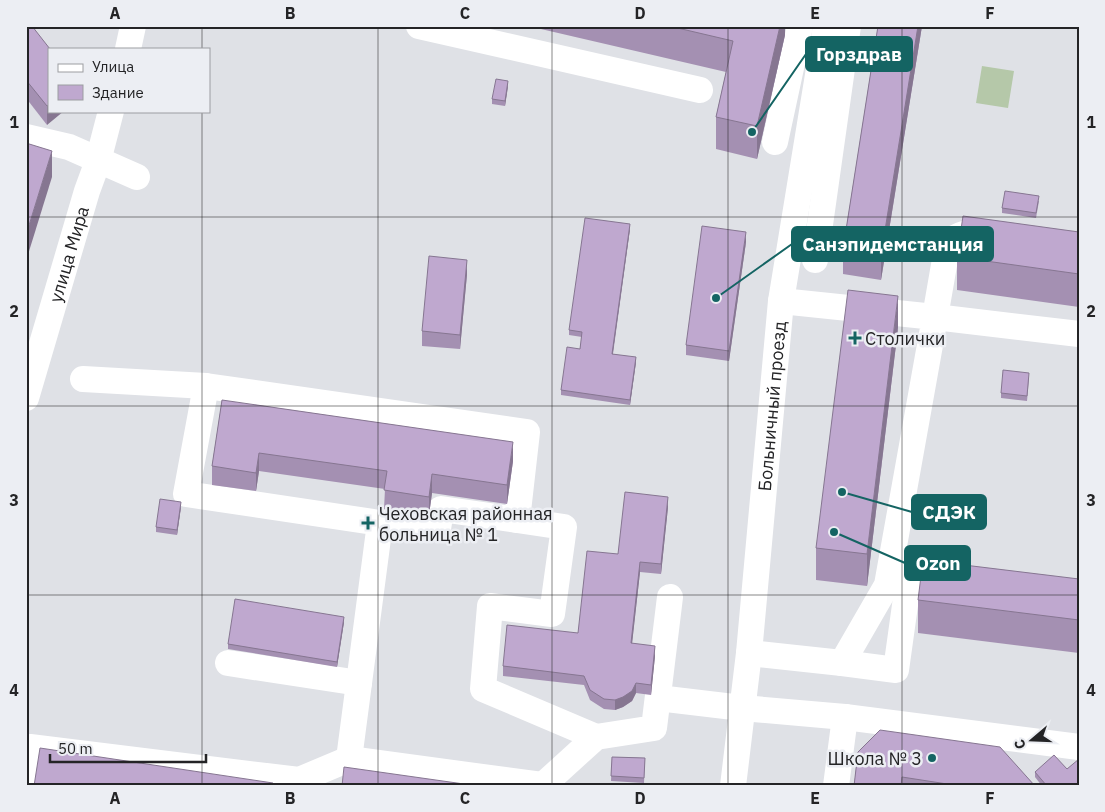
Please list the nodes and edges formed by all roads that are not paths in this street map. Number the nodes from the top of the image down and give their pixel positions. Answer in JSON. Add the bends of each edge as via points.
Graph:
{"nodes":[{"id":1,"x":134,"y":26,"type":"edge"},
{"id":2,"x":419,"y":26,"type":"edge"},
{"id":3,"x":800,"y":26,"type":"edge"},
{"id":4,"x":826,"y":26,"type":"edge"},
{"id":5,"x":848,"y":26,"type":"edge"},
{"id":6,"x":128,"y":48,"type":"edge"},
{"id":7,"x":700,"y":90,"type":"dead end"},
{"id":8,"x":111,"y":112,"type":"edge"},
{"id":9,"x":26,"y":137,"type":"edge"},
{"id":10,"x":775,"y":142,"type":"dead end"},
{"id":11,"x":98,"y":161,"type":"junction"},
{"id":12,"x":136,"y":177,"type":"dead end"},
{"id":13,"x":1020,"y":238,"type":"edge"},
{"id":14,"x":815,"y":260,"type":"dead end"},
{"id":15,"x":781,"y":301,"type":"junction"},
{"id":16,"x":936,"y":318,"type":"junction"},
{"id":17,"x":1079,"y":334,"type":"edge"},
{"id":18,"x":83,"y":379,"type":"dead end"},
{"id":19,"x":206,"y":386,"type":"junction"},
{"id":20,"x":26,"y":398,"type":"edge"},
{"id":21,"x":517,"y":520,"type":"junction"},
{"id":22,"x":380,"y":523,"type":"junction"},
{"id":23,"x":980,"y":572,"type":"edge"},
{"id":24,"x":670,"y":597,"type":"dead end"},
{"id":25,"x":749,"y":653,"type":"junction"},
{"id":26,"x":228,"y":663,"type":"dead end"},
{"id":27,"x":842,"y":663,"type":"junction"},
{"id":28,"x":359,"y":683,"type":"junction"},
{"id":29,"x":658,"y":698,"type":"junction"},
{"id":30,"x":742,"y":708,"type":"junction"},
{"id":31,"x":845,"y":717,"type":"junction"},
{"id":32,"x":596,"y":737,"type":"junction"},
{"id":33,"x":1079,"y":747,"type":"edge"},
{"id":34,"x":349,"y":759,"type":"junction"},
{"id":35,"x":26,"y":776,"type":"edge"},
{"id":36,"x":542,"y":786,"type":"edge"},
{"id":37,"x":733,"y":786,"type":"edge"},
{"id":38,"x":836,"y":786,"type":"edge"}],
"edges":[{"from":1,"to":6,"type":"street"},
{"from":2,"to":7,"type":"street"},
{"from":3,"to":10,"type":"street"},
{"from":4,"to":15,"type":"street","name":"Больничный проезд"},
{"from":5,"to":14,"type":"street"},
{"from":8,"to":11,"type":"street","name":"улица Мира"},
{"from":9,"to":11,"type":"street","via":[[69,148]]},
{"from":11,"to":12,"type":"street"},
{"from":11,"to":20,"type":"street","name":"улица Мира"},
{"from":13,"to":16,"type":"street","via":[[974,231],[958,235],[948,242]]},
{"from":15,"to":16,"type":"street"},
{"from":15,"to":25,"type":"street","name":"Больничный проезд"},
{"from":16,"to":17,"type":"street"},
{"from":16,"to":27,"type":"street","via":[[887,585]]},
{"from":18,"to":19,"type":"street"},
{"from":19,"to":21,"type":"street","via":[[527,432]]},
{"from":19,"to":22,"type":"street","via":[[186,494]]},
{"from":21,"to":22,"type":"street","via":[[441,509],[438,529]]},
{"from":21,"to":32,"type":"street","via":[[564,527],[552,614],[490,606],[483,689]]},
{"from":22,"to":28,"type":"street"},
{"from":23,"to":27,"type":"street","via":[[911,562],[896,670]]},
{"from":24,"to":29,"type":"street"},
{"from":25,"to":27,"type":"street"},
{"from":25,"to":30,"type":"street","name":"Больничный проезд"},
{"from":26,"to":28,"type":"street"},
{"from":28,"to":34,"type":"street"},
{"from":29,"to":30,"type":"street"},
{"from":29,"to":32,"type":"street","via":[[654,728]]},
{"from":30,"to":31,"type":"street"},
{"from":30,"to":37,"type":"street","name":"Больничный проезд"},
{"from":31,"to":33,"type":"street","via":[[920,738]]},
{"from":31,"to":38,"type":"street"},
{"from":32,"to":36,"type":"street"},
{"from":34,"to":35,"type":"street","via":[[299,780],[30,747]]},
{"from":34,"to":36,"type":"street"}]}
